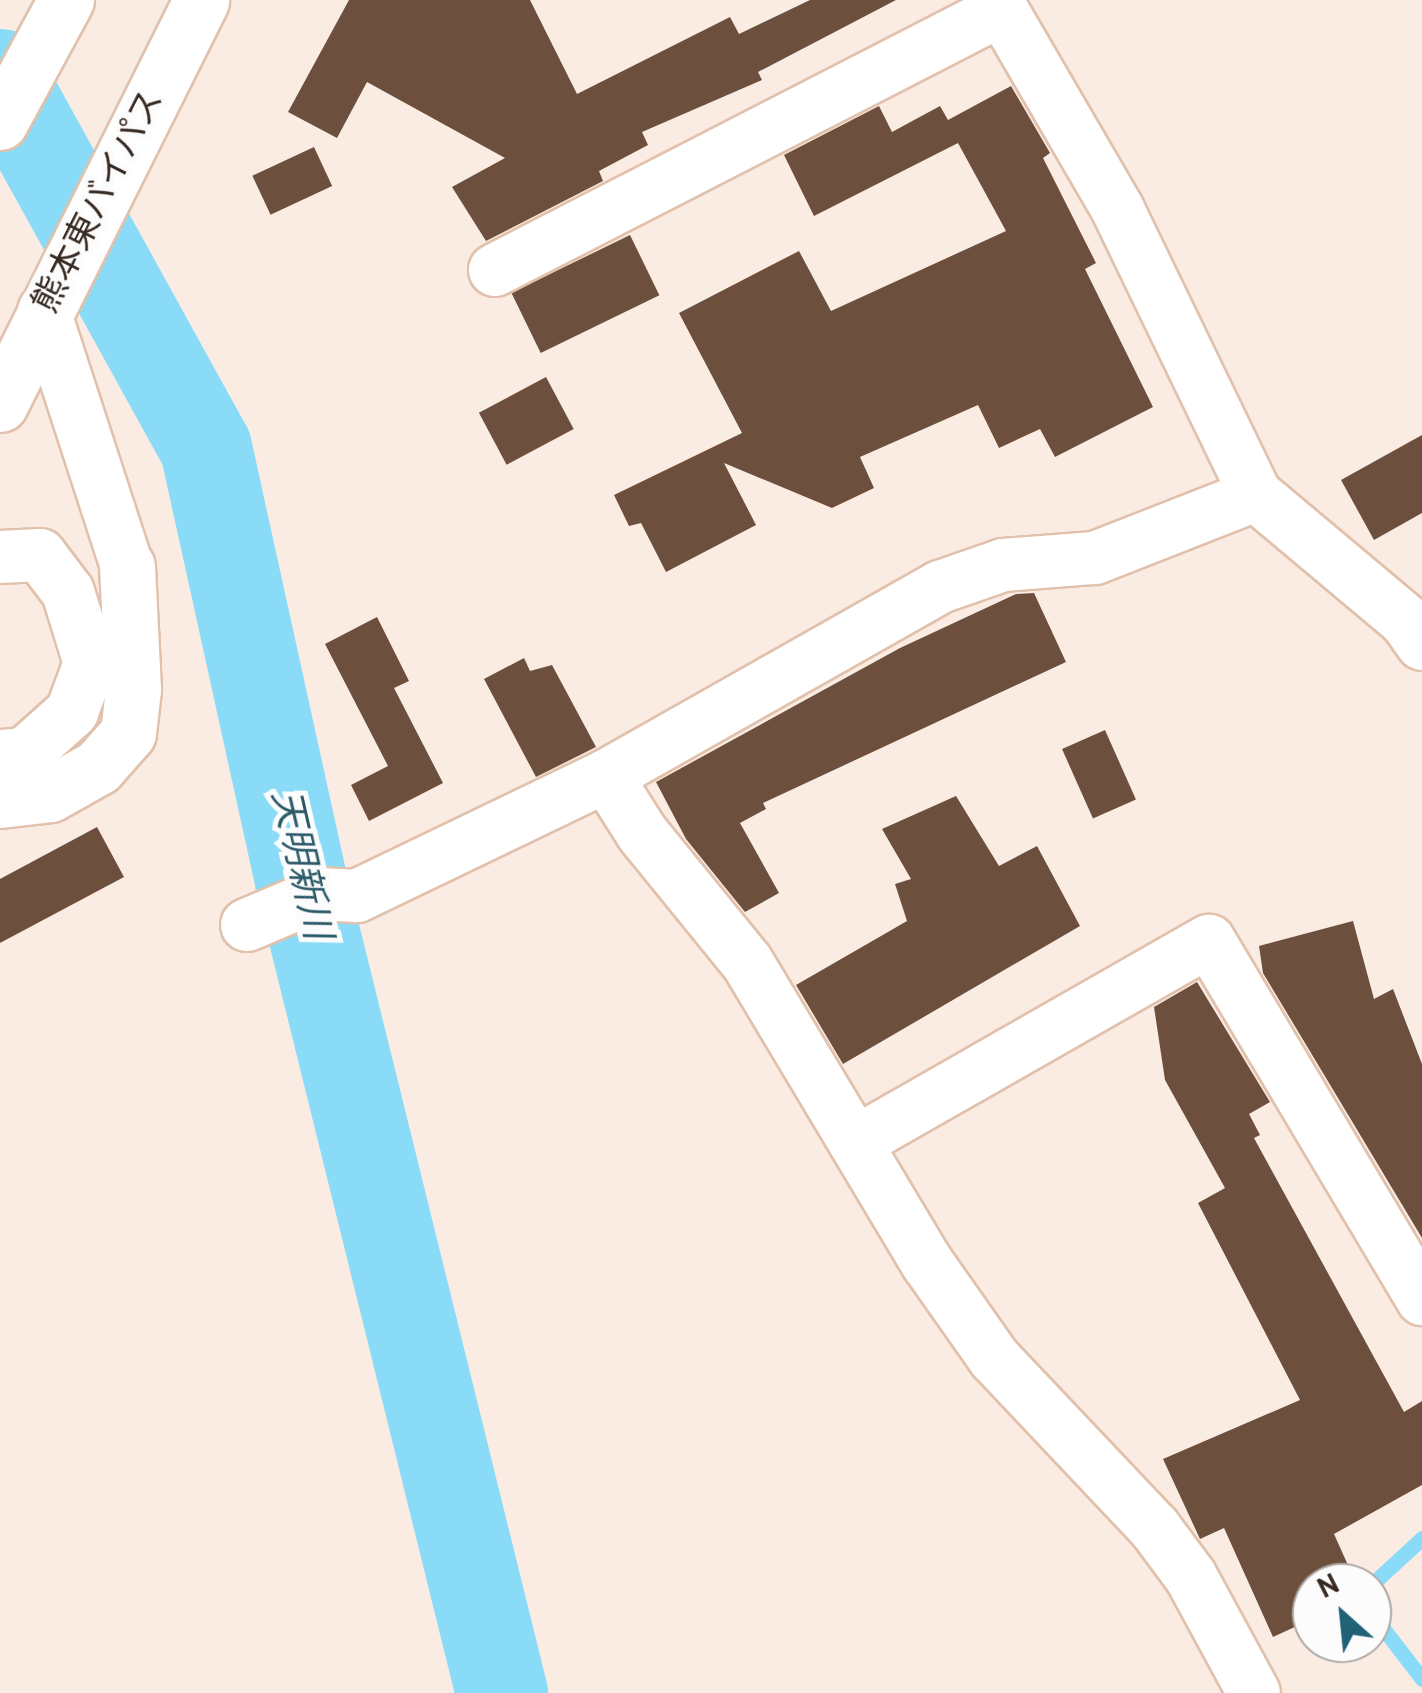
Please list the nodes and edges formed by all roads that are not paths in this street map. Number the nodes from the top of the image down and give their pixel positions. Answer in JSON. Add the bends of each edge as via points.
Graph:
{"nodes":[{"id":1,"x":201,"y":0,"type":"edge"},
{"id":2,"x":998,"y":5,"type":"edge"},
{"id":3,"x":55,"y":23,"type":"edge"},
{"id":4,"x":0,"y":90,"type":"edge"},
{"id":5,"x":0,"y":122,"type":"edge"},
{"id":6,"x":494,"y":270,"type":"dead end"},
{"id":7,"x":51,"y":299,"type":"junction"},
{"id":8,"x":0,"y":404,"type":"edge"},
{"id":9,"x":1256,"y":496,"type":"junction"},
{"id":10,"x":0,"y":557,"type":"edge"},
{"id":11,"x":127,"y":566,"type":"joint"},
{"id":12,"x":1422,"y":644,"type":"edge"},
{"id":13,"x":0,"y":756,"type":"edge"},
{"id":14,"x":606,"y":776,"type":"junction"},
{"id":15,"x":0,"y":800,"type":"edge"},
{"id":16,"x":282,"y":909,"type":"dead end"},
{"id":17,"x":858,"y":1142,"type":"junction"},
{"id":18,"x":1422,"y":1300,"type":"edge"},
{"id":19,"x":1254,"y":1693,"type":"edge"}],
"edges":[{"from":1,"to":7,"type":"main road","name":"熊本東バイパス"},
{"from":2,"to":6,"type":"street"},
{"from":2,"to":9,"type":"street","via":[[1118,210]]},
{"from":3,"to":4,"type":"street"},
{"from":3,"to":5,"type":"main road"},
{"from":7,"to":8,"type":"main road","name":"熊本東バイパス"},
{"from":7,"to":11,"type":"street"},
{"from":9,"to":12,"type":"street","via":[[1406,620]]},
{"from":9,"to":14,"type":"street","via":[[1095,558],[1003,565],[940,587]]},
{"from":10,"to":13,"type":"street","via":[[40,555],[68,592],[90,663],[72,712],[25,754]]},
{"from":11,"to":15,"type":"main road","via":[[133,689],[128,733],[98,767],[50,794]]},
{"from":14,"to":16,"type":"street","via":[[357,896]]},
{"from":14,"to":17,"type":"street","via":[[642,833],[748,962]]},
{"from":17,"to":18,"type":"street","via":[[1209,942]]},
{"from":17,"to":19,"type":"street","via":[[928,1264],[994,1358],[1154,1527],[1191,1576]]}]}
